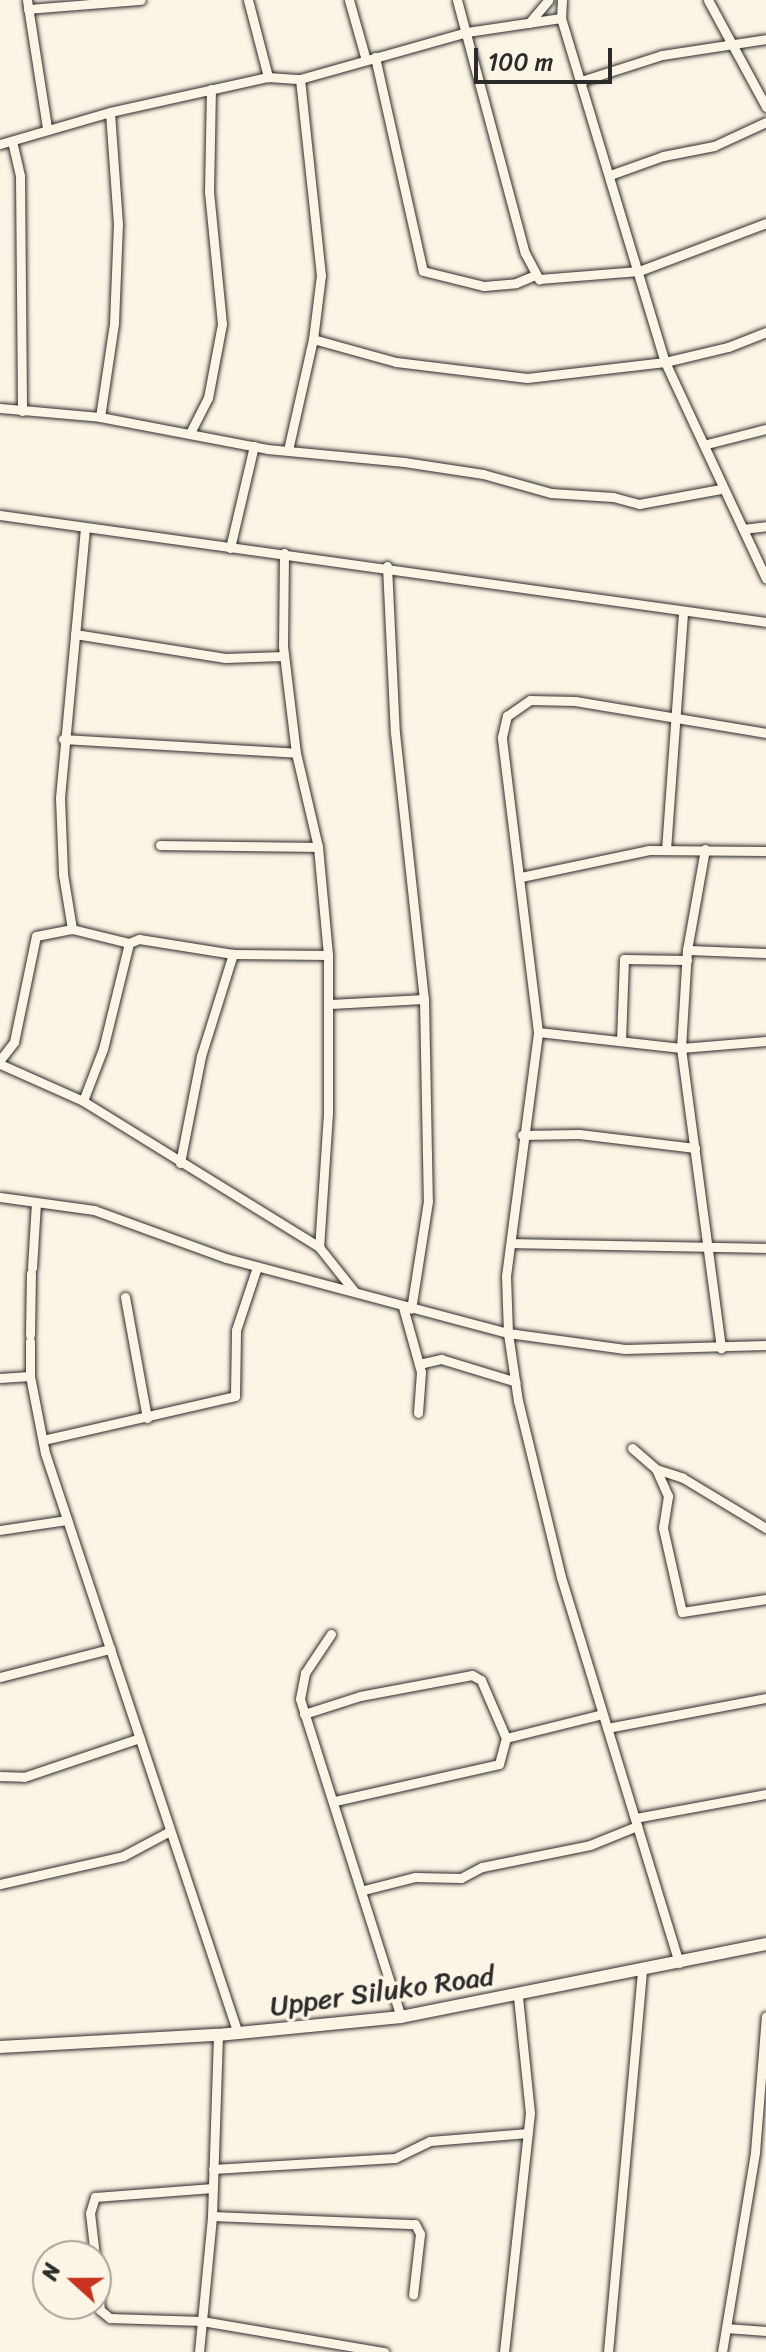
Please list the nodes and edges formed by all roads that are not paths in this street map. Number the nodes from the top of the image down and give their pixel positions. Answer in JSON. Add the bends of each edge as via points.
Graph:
{"nodes":[{"id":1,"x":141,"y":0,"type":"edge"},
{"id":2,"x":248,"y":0,"type":"edge"},
{"id":3,"x":349,"y":0,"type":"edge"},
{"id":4,"x":457,"y":0,"type":"edge"},
{"id":5,"x":548,"y":0,"type":"edge"},
{"id":6,"x":562,"y":0,"type":"edge"},
{"id":7,"x":708,"y":0,"type":"edge"},
{"id":8,"x":28,"y":4,"type":"edge"},
{"id":9,"x":561,"y":18,"type":"junction"},
{"id":10,"x":529,"y":23,"type":"junction"},
{"id":11,"x":467,"y":32,"type":"junction"},
{"id":12,"x":766,"y":39,"type":"edge"},
{"id":13,"x":732,"y":47,"type":"junction"},
{"id":14,"x":370,"y":59,"type":"junction"},
{"id":15,"x":268,"y":77,"type":"junction"},
{"id":16,"x":300,"y":79,"type":"junction"},
{"id":17,"x":581,"y":81,"type":"junction"},
{"id":18,"x":211,"y":89,"type":"junction"},
{"id":19,"x":766,"y":107,"type":"edge"},
{"id":20,"x":110,"y":112,"type":"junction"},
{"id":21,"x":766,"y":122,"type":"edge"},
{"id":22,"x":47,"y":128,"type":"junction"},
{"id":23,"x":12,"y":141,"type":"junction"},
{"id":24,"x":0,"y":144,"type":"edge"},
{"id":25,"x":610,"y":175,"type":"junction"},
{"id":26,"x":766,"y":223,"type":"edge"},
{"id":27,"x":639,"y":271,"type":"junction"},
{"id":28,"x":535,"y":275,"type":"junction"},
{"id":29,"x":766,"y":332,"type":"edge"},
{"id":30,"x":313,"y":339,"type":"junction"},
{"id":31,"x":665,"y":362,"type":"junction"},
{"id":32,"x":0,"y":408,"type":"edge"},
{"id":33,"x":22,"y":411,"type":"junction"},
{"id":34,"x":100,"y":417,"type":"junction"},
{"id":35,"x":766,"y":429,"type":"edge"},
{"id":36,"x":190,"y":433,"type":"junction"},
{"id":37,"x":707,"y":444,"type":"junction"},
{"id":38,"x":254,"y":446,"type":"junction"},
{"id":39,"x":288,"y":450,"type":"junction"},
{"id":40,"x":721,"y":489,"type":"junction"},
{"id":41,"x":0,"y":515,"type":"edge"},
{"id":42,"x":766,"y":526,"type":"edge"},
{"id":43,"x":85,"y":528,"type":"junction"},
{"id":44,"x":743,"y":529,"type":"junction"},
{"id":45,"x":230,"y":548,"type":"junction"},
{"id":46,"x":284,"y":553,"type":"junction"},
{"id":47,"x":387,"y":566,"type":"junction"},
{"id":48,"x":766,"y":579,"type":"edge"},
{"id":49,"x":683,"y":613,"type":"junction"},
{"id":50,"x":766,"y":622,"type":"edge"},
{"id":51,"x":75,"y":634,"type":"junction"},
{"id":52,"x":284,"y":656,"type":"junction"},
{"id":53,"x":676,"y":721,"type":"junction"},
{"id":54,"x":766,"y":733,"type":"edge"},
{"id":55,"x":63,"y":739,"type":"junction"},
{"id":56,"x":296,"y":753,"type":"junction"},
{"id":57,"x":160,"y":845,"type":"dead end"},
{"id":58,"x":318,"y":847,"type":"junction"},
{"id":59,"x":705,"y":849,"type":"junction"},
{"id":60,"x":666,"y":850,"type":"junction"},
{"id":61,"x":766,"y":851,"type":"edge"},
{"id":62,"x":521,"y":877,"type":"junction"},
{"id":63,"x":72,"y":929,"type":"junction"},
{"id":64,"x":129,"y":943,"type":"junction"},
{"id":65,"x":766,"y":953,"type":"edge"},
{"id":66,"x":233,"y":954,"type":"junction"},
{"id":67,"x":328,"y":955,"type":"junction"},
{"id":68,"x":687,"y":955,"type":"junction"},
{"id":69,"x":424,"y":999,"type":"junction"},
{"id":70,"x":330,"y":1004,"type":"junction"},
{"id":71,"x":538,"y":1032,"type":"junction"},
{"id":72,"x":621,"y":1041,"type":"junction"},
{"id":73,"x":766,"y":1041,"type":"edge"},
{"id":74,"x":681,"y":1048,"type":"junction"},
{"id":75,"x":0,"y":1062,"type":"edge"},
{"id":76,"x":83,"y":1101,"type":"junction"},
{"id":77,"x":522,"y":1135,"type":"junction"},
{"id":78,"x":695,"y":1148,"type":"junction"},
{"id":79,"x":180,"y":1163,"type":"junction"},
{"id":80,"x":0,"y":1197,"type":"edge"},
{"id":81,"x":36,"y":1202,"type":"junction"},
{"id":82,"x":511,"y":1243,"type":"junction"},
{"id":83,"x":319,"y":1247,"type":"junction"},
{"id":84,"x":704,"y":1247,"type":"junction"},
{"id":85,"x":766,"y":1248,"type":"edge"},
{"id":86,"x":257,"y":1267,"type":"junction"},
{"id":87,"x":354,"y":1291,"type":"junction"},
{"id":88,"x":125,"y":1297,"type":"dead end"},
{"id":89,"x":407,"y":1308,"type":"junction"},
{"id":90,"x":508,"y":1333,"type":"junction"},
{"id":91,"x":766,"y":1345,"type":"edge"},
{"id":92,"x":721,"y":1348,"type":"junction"},
{"id":93,"x":419,"y":1364,"type":"junction"},
{"id":94,"x":30,"y":1376,"type":"junction"},
{"id":95,"x":0,"y":1378,"type":"edge"},
{"id":96,"x":516,"y":1382,"type":"junction"},
{"id":97,"x":418,"y":1413,"type":"dead end"},
{"id":98,"x":147,"y":1418,"type":"junction"},
{"id":99,"x":43,"y":1440,"type":"junction"},
{"id":100,"x":632,"y":1448,"type":"dead end"},
{"id":101,"x":656,"y":1469,"type":"junction"},
{"id":102,"x":67,"y":1520,"type":"junction"},
{"id":103,"x":766,"y":1528,"type":"edge"},
{"id":104,"x":0,"y":1530,"type":"edge"},
{"id":105,"x":766,"y":1599,"type":"edge"},
{"id":106,"x":331,"y":1634,"type":"dead end"},
{"id":107,"x":110,"y":1649,"type":"junction"},
{"id":108,"x":0,"y":1677,"type":"edge"},
{"id":109,"x":766,"y":1698,"type":"edge"},
{"id":110,"x":304,"y":1714,"type":"junction"},
{"id":111,"x":602,"y":1714,"type":"junction"},
{"id":112,"x":607,"y":1728,"type":"junction"},
{"id":113,"x":140,"y":1738,"type":"junction"},
{"id":114,"x":506,"y":1738,"type":"junction"},
{"id":115,"x":0,"y":1776,"type":"edge"},
{"id":116,"x":766,"y":1794,"type":"edge"},
{"id":117,"x":335,"y":1801,"type":"junction"},
{"id":118,"x":636,"y":1822,"type":"junction"},
{"id":119,"x":170,"y":1831,"type":"junction"},
{"id":120,"x":0,"y":1884,"type":"edge"},
{"id":121,"x":364,"y":1890,"type":"junction"},
{"id":122,"x":766,"y":1944,"type":"edge"},
{"id":123,"x":679,"y":1963,"type":"junction"},
{"id":124,"x":642,"y":1970,"type":"junction"},
{"id":125,"x":518,"y":1996,"type":"junction"},
{"id":126,"x":766,"y":2016,"type":"edge"},
{"id":127,"x":401,"y":2017,"type":"junction"},
{"id":128,"x":238,"y":2034,"type":"junction"},
{"id":129,"x":218,"y":2035,"type":"junction"},
{"id":130,"x":0,"y":2047,"type":"edge"},
{"id":131,"x":764,"y":2070,"type":"edge"},
{"id":132,"x":528,"y":2133,"type":"junction"},
{"id":133,"x":213,"y":2169,"type":"junction"},
{"id":134,"x":213,"y":2188,"type":"junction"},
{"id":135,"x":212,"y":2216,"type":"junction"},
{"id":136,"x":93,"y":2240,"type":"edge"},
{"id":137,"x":413,"y":2295,"type":"dead end"},
{"id":138,"x":112,"y":2316,"type":"edge"},
{"id":139,"x":202,"y":2321,"type":"junction"},
{"id":140,"x":726,"y":2328,"type":"junction"},
{"id":141,"x":766,"y":2331,"type":"edge"},
{"id":142,"x":199,"y":2352,"type":"edge"},
{"id":143,"x":384,"y":2352,"type":"edge"},
{"id":144,"x":504,"y":2352,"type":"edge"},
{"id":145,"x":608,"y":2352,"type":"edge"},
{"id":146,"x":722,"y":2352,"type":"edge"}],
"edges":[{"from":1,"to":8,"type":"street"},
{"from":2,"to":15,"type":"street"},
{"from":3,"to":14,"type":"street"},
{"from":4,"to":11,"type":"street"},
{"from":5,"to":10,"type":"street"},
{"from":6,"to":9,"type":"street"},
{"from":7,"to":13,"type":"street"},
{"from":8,"to":22,"type":"street"},
{"from":9,"to":10,"type":"street"},
{"from":9,"to":17,"type":"street"},
{"from":10,"to":11,"type":"street"},
{"from":11,"to":14,"type":"street"},
{"from":11,"to":28,"type":"street"},
{"from":12,"to":13,"type":"street"},
{"from":13,"to":17,"type":"street","via":[[662,55]]},
{"from":13,"to":19,"type":"street"},
{"from":14,"to":16,"type":"street"},
{"from":14,"to":28,"type":"street","via":[[423,271],[484,286]]},
{"from":15,"to":16,"type":"street"},
{"from":15,"to":18,"type":"street"},
{"from":16,"to":30,"type":"street","via":[[321,275]]},
{"from":17,"to":25,"type":"street"},
{"from":18,"to":20,"type":"street"},
{"from":18,"to":36,"type":"street","via":[[209,192],[222,324],[208,398]]},
{"from":20,"to":22,"type":"street"},
{"from":20,"to":34,"type":"street","via":[[118,224],[114,323]]},
{"from":21,"to":25,"type":"street","via":[[714,146],[663,156]]},
{"from":22,"to":23,"type":"street"},
{"from":23,"to":24,"type":"street"},
{"from":23,"to":33,"type":"street","via":[[20,176]]},
{"from":25,"to":27,"type":"street"},
{"from":26,"to":27,"type":"street"},
{"from":27,"to":28,"type":"street","via":[[550,279]]},
{"from":27,"to":31,"type":"street"},
{"from":29,"to":31,"type":"street"},
{"from":30,"to":31,"type":"street","via":[[396,362],[527,378]]},
{"from":30,"to":39,"type":"street"},
{"from":31,"to":37,"type":"street"},
{"from":32,"to":33,"type":"street"},
{"from":33,"to":34,"type":"street"},
{"from":34,"to":36,"type":"street"},
{"from":35,"to":37,"type":"street"},
{"from":36,"to":38,"type":"street"},
{"from":37,"to":40,"type":"street"},
{"from":38,"to":39,"type":"street"},
{"from":38,"to":45,"type":"street"},
{"from":39,"to":40,"type":"street","via":[[483,474],[551,493],[639,504]]},
{"from":40,"to":44,"type":"street"},
{"from":41,"to":43,"type":"street"},
{"from":42,"to":44,"type":"street"},
{"from":43,"to":45,"type":"street"},
{"from":43,"to":51,"type":"street"},
{"from":44,"to":48,"type":"street"},
{"from":45,"to":46,"type":"street"},
{"from":46,"to":47,"type":"street"},
{"from":46,"to":52,"type":"street"},
{"from":47,"to":49,"type":"street"},
{"from":47,"to":69,"type":"street","via":[[395,733]]},
{"from":49,"to":50,"type":"street"},
{"from":49,"to":53,"type":"street"},
{"from":51,"to":52,"type":"street","via":[[225,658]]},
{"from":51,"to":55,"type":"street"},
{"from":52,"to":56,"type":"street"},
{"from":53,"to":54,"type":"street"},
{"from":53,"to":60,"type":"street"},
{"from":53,"to":62,"type":"street","via":[[575,701],[530,700],[507,716],[502,737]]},
{"from":55,"to":56,"type":"street"},
{"from":55,"to":63,"type":"street","via":[[63,874]]},
{"from":56,"to":58,"type":"street"},
{"from":57,"to":58,"type":"street"},
{"from":58,"to":67,"type":"street"},
{"from":59,"to":60,"type":"street"},
{"from":59,"to":61,"type":"street"},
{"from":59,"to":68,"type":"street"},
{"from":60,"to":62,"type":"street","via":[[566,864]]},
{"from":62,"to":71,"type":"street"},
{"from":63,"to":64,"type":"street"},
{"from":63,"to":75,"type":"street","via":[[36,936],[14,1042]]},
{"from":64,"to":66,"type":"street","via":[[139,939]]},
{"from":64,"to":76,"type":"street","via":[[103,1049]]},
{"from":65,"to":68,"type":"street"},
{"from":66,"to":67,"type":"street"},
{"from":66,"to":79,"type":"street","via":[[201,1056]]},
{"from":67,"to":70,"type":"street"},
{"from":68,"to":72,"type":"street","via":[[624,959]]},
{"from":68,"to":74,"type":"street"},
{"from":69,"to":70,"type":"street"},
{"from":69,"to":89,"type":"street","via":[[428,1201]]},
{"from":70,"to":83,"type":"street"},
{"from":71,"to":72,"type":"street"},
{"from":71,"to":77,"type":"street"},
{"from":72,"to":74,"type":"street"},
{"from":73,"to":74,"type":"street"},
{"from":74,"to":78,"type":"street"},
{"from":75,"to":76,"type":"street"},
{"from":76,"to":79,"type":"street"},
{"from":77,"to":78,"type":"street","via":[[579,1134]]},
{"from":77,"to":82,"type":"street"},
{"from":78,"to":84,"type":"street"},
{"from":79,"to":83,"type":"street"},
{"from":80,"to":81,"type":"street"},
{"from":81,"to":86,"type":"street","via":[[94,1210]]},
{"from":81,"to":94,"type":"street"},
{"from":82,"to":84,"type":"street"},
{"from":82,"to":90,"type":"street"},
{"from":83,"to":87,"type":"street"},
{"from":84,"to":85,"type":"street"},
{"from":84,"to":92,"type":"street"},
{"from":86,"to":87,"type":"street"},
{"from":86,"to":98,"type":"street","via":[[236,1330],[235,1396]]},
{"from":87,"to":89,"type":"street"},
{"from":88,"to":98,"type":"street"},
{"from":89,"to":90,"type":"street"},
{"from":89,"to":93,"type":"street"},
{"from":90,"to":92,"type":"street","via":[[625,1349]]},
{"from":90,"to":96,"type":"street"},
{"from":91,"to":92,"type":"street"},
{"from":93,"to":96,"type":"street","via":[[441,1359]]},
{"from":93,"to":97,"type":"street"},
{"from":94,"to":95,"type":"street"},
{"from":94,"to":99,"type":"street"},
{"from":96,"to":111,"type":"street","via":[[561,1577]]},
{"from":98,"to":99,"type":"street"},
{"from":99,"to":102,"type":"street"},
{"from":100,"to":101,"type":"street"},
{"from":101,"to":103,"type":"street","via":[[683,1478]]},
{"from":101,"to":105,"type":"street","via":[[668,1496],[663,1528],[682,1612]]},
{"from":102,"to":104,"type":"street"},
{"from":102,"to":107,"type":"street"},
{"from":106,"to":110,"type":"street","via":[[305,1673],[300,1699]]},
{"from":107,"to":108,"type":"street"},
{"from":107,"to":113,"type":"street"},
{"from":109,"to":112,"type":"street"},
{"from":110,"to":114,"type":"street","via":[[360,1696],[472,1675],[481,1680]]},
{"from":110,"to":117,"type":"street"},
{"from":111,"to":112,"type":"street"},
{"from":111,"to":114,"type":"street"},
{"from":112,"to":118,"type":"street"},
{"from":113,"to":115,"type":"street","via":[[24,1777]]},
{"from":113,"to":119,"type":"street"},
{"from":114,"to":117,"type":"street","via":[[499,1764]]},
{"from":116,"to":118,"type":"street"},
{"from":117,"to":121,"type":"street"},
{"from":118,"to":121,"type":"street","via":[[590,1845],[482,1867],[461,1878],[415,1877]]},
{"from":118,"to":123,"type":"street"},
{"from":119,"to":120,"type":"street","via":[[123,1856]]},
{"from":119,"to":128,"type":"street"},
{"from":121,"to":127,"type":"street"},
{"from":122,"to":123,"type":"main road","name":"Upper Siluko Road"},
{"from":123,"to":124,"type":"main road","name":"Upper Siluko Road"},
{"from":124,"to":125,"type":"main road","name":"Upper Siluko Road"},
{"from":124,"to":145,"type":"street"},
{"from":125,"to":127,"type":"main road","name":"Upper Siluko Road"},
{"from":125,"to":132,"type":"street","via":[[529,2085]]},
{"from":126,"to":131,"type":"street"},
{"from":127,"to":128,"type":"main road","name":"Upper Siluko Road"},
{"from":128,"to":129,"type":"main road","name":"Upper Siluko Road"},
{"from":129,"to":130,"type":"main road","name":"Upper Siluko Road"},
{"from":129,"to":133,"type":"street"},
{"from":131,"to":140,"type":"street"},
{"from":132,"to":133,"type":"street","via":[[430,2141],[395,2158]]},
{"from":132,"to":144,"type":"street"},
{"from":133,"to":134,"type":"street"},
{"from":134,"to":135,"type":"street"},
{"from":134,"to":136,"type":"street","via":[[95,2197],[90,2213]]},
{"from":135,"to":137,"type":"street","via":[[415,2224],[420,2234]]},
{"from":135,"to":139,"type":"street"},
{"from":138,"to":139,"type":"street"},
{"from":139,"to":142,"type":"street"},
{"from":139,"to":143,"type":"street"},
{"from":140,"to":141,"type":"street"},
{"from":140,"to":146,"type":"street"}]}
